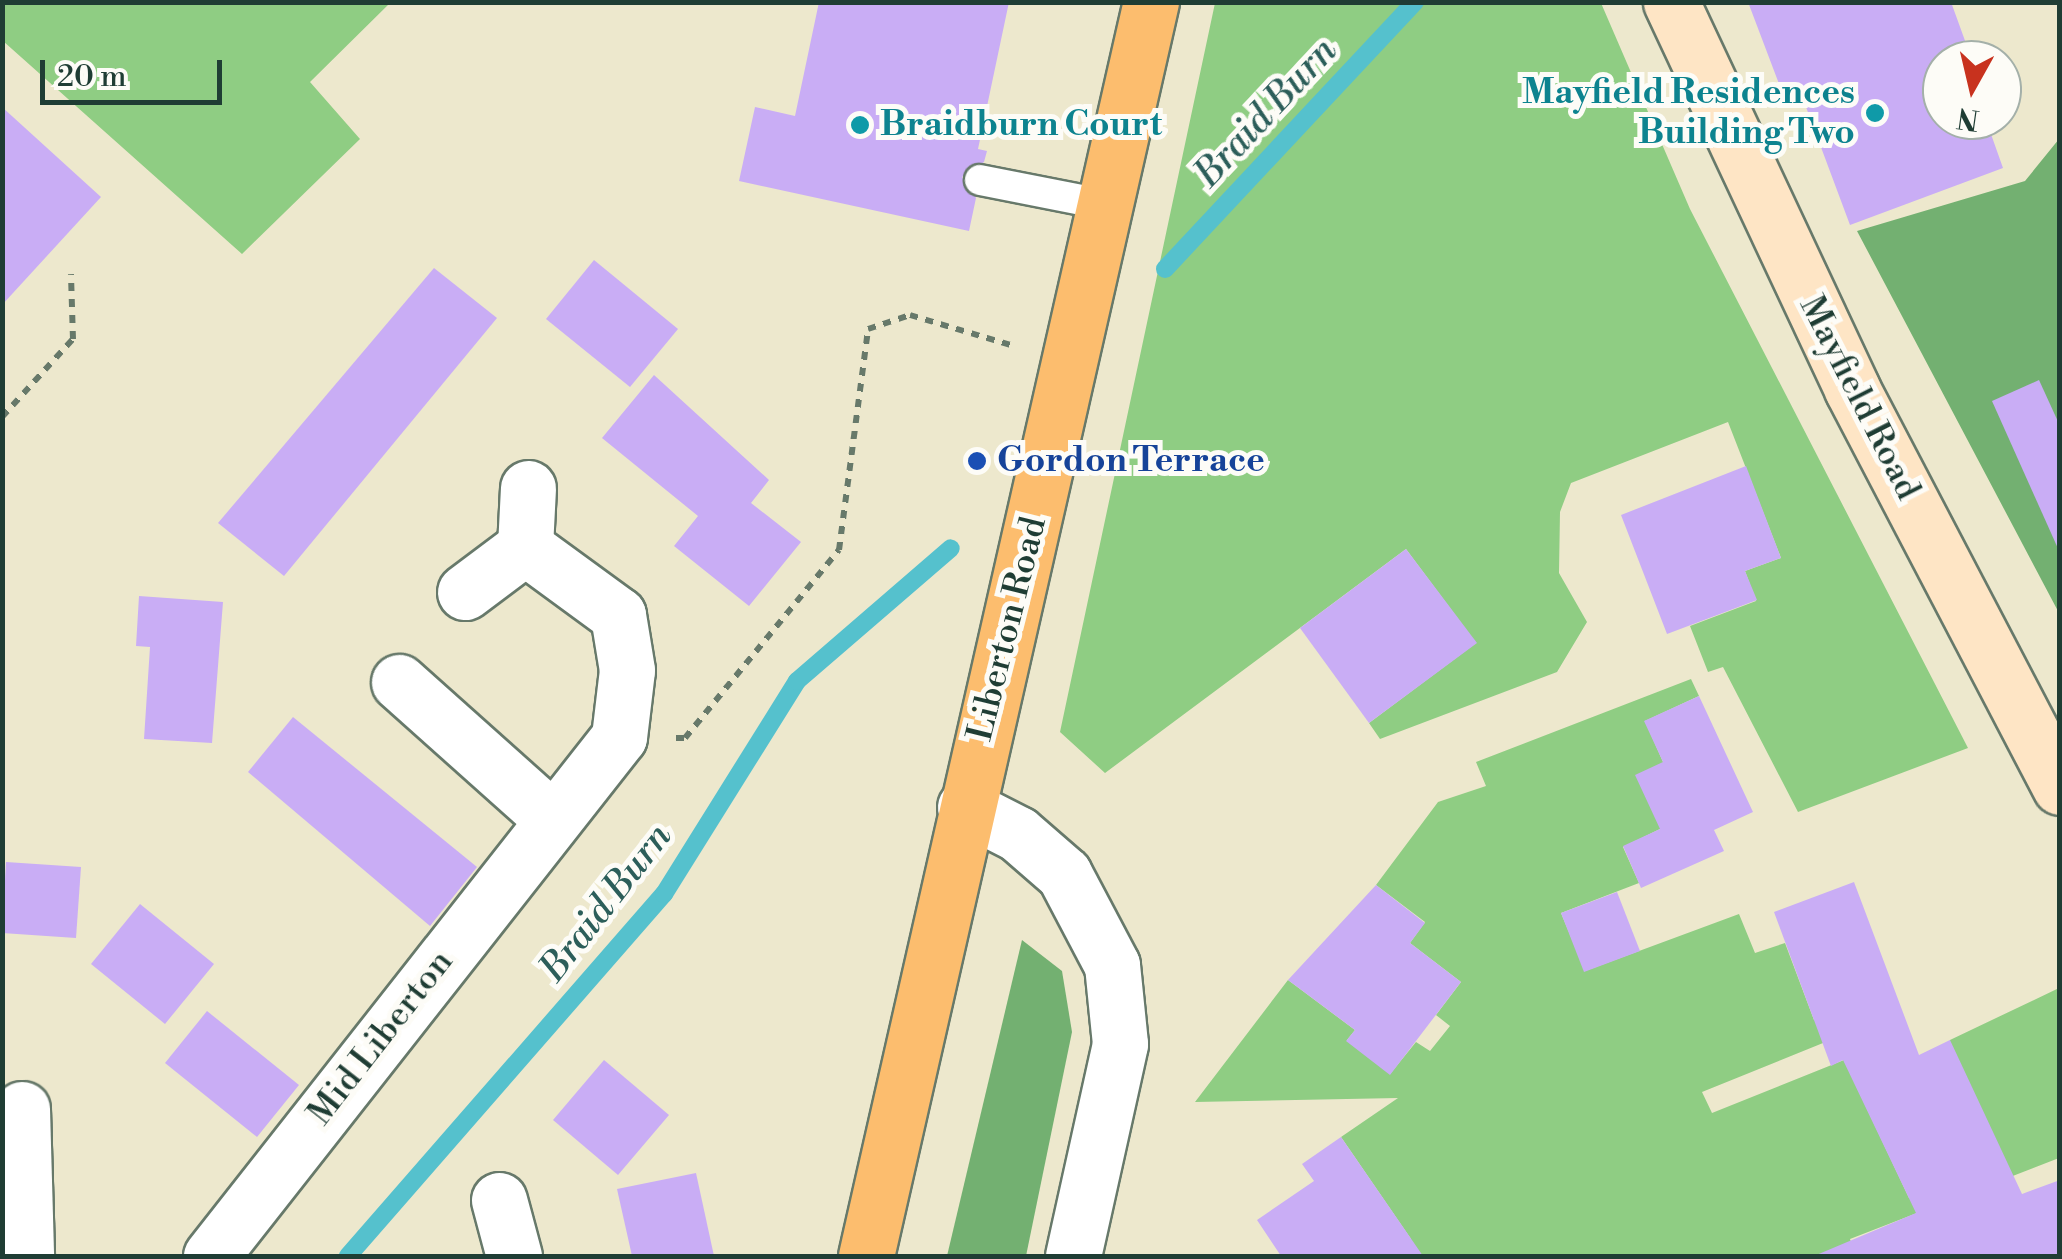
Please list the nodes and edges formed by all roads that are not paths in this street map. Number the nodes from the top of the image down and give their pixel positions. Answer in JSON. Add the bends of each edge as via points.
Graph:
{"nodes":[{"id":1,"x":1150,"y":2,"type":"edge"},
{"id":2,"x":1671,"y":2,"type":"edge"},
{"id":3,"x":980,"y":180,"type":"dead end"},
{"id":4,"x":1108,"y":206,"type":"junction"},
{"id":5,"x":528,"y":488,"type":"dead end"},
{"id":6,"x":526,"y":546,"type":"junction"},
{"id":7,"x":465,"y":592,"type":"dead end"},
{"id":8,"x":400,"y":682,"type":"dead end"},
{"id":9,"x":2060,"y":787,"type":"edge"},
{"id":10,"x":965,"y":807,"type":"junction"},
{"id":11,"x":552,"y":819,"type":"junction"},
{"id":12,"x":22,"y":1109,"type":"dead end"},
{"id":13,"x":499,"y":1200,"type":"dead end"},
{"id":14,"x":26,"y":1256,"type":"edge"},
{"id":15,"x":210,"y":1256,"type":"edge"},
{"id":16,"x":514,"y":1256,"type":"edge"},
{"id":17,"x":866,"y":1256,"type":"edge"},
{"id":18,"x":1073,"y":1256,"type":"edge"}],
"edges":[{"from":1,"to":4,"type":"main road","name":"Liberton Road"},
{"from":2,"to":9,"type":"street","name":"Mayfield Road","via":[[1852,388]]},
{"from":3,"to":4,"type":"lane"},
{"from":4,"to":10,"type":"main road","name":"Liberton Road"},
{"from":5,"to":6,"type":"street"},
{"from":6,"to":7,"type":"street"},
{"from":6,"to":11,"type":"street","name":"Mid Liberton","via":[[618,615],[627,670],[619,737]]},
{"from":8,"to":11,"type":"street"},
{"from":10,"to":17,"type":"main road","name":"Liberton Road"},
{"from":10,"to":18,"type":"street","via":[[1018,834],[1064,874],[1112,965],[1120,1044]]},
{"from":11,"to":15,"type":"street","name":"Mid Liberton"},
{"from":12,"to":14,"type":"street"},
{"from":13,"to":16,"type":"street"}]}
